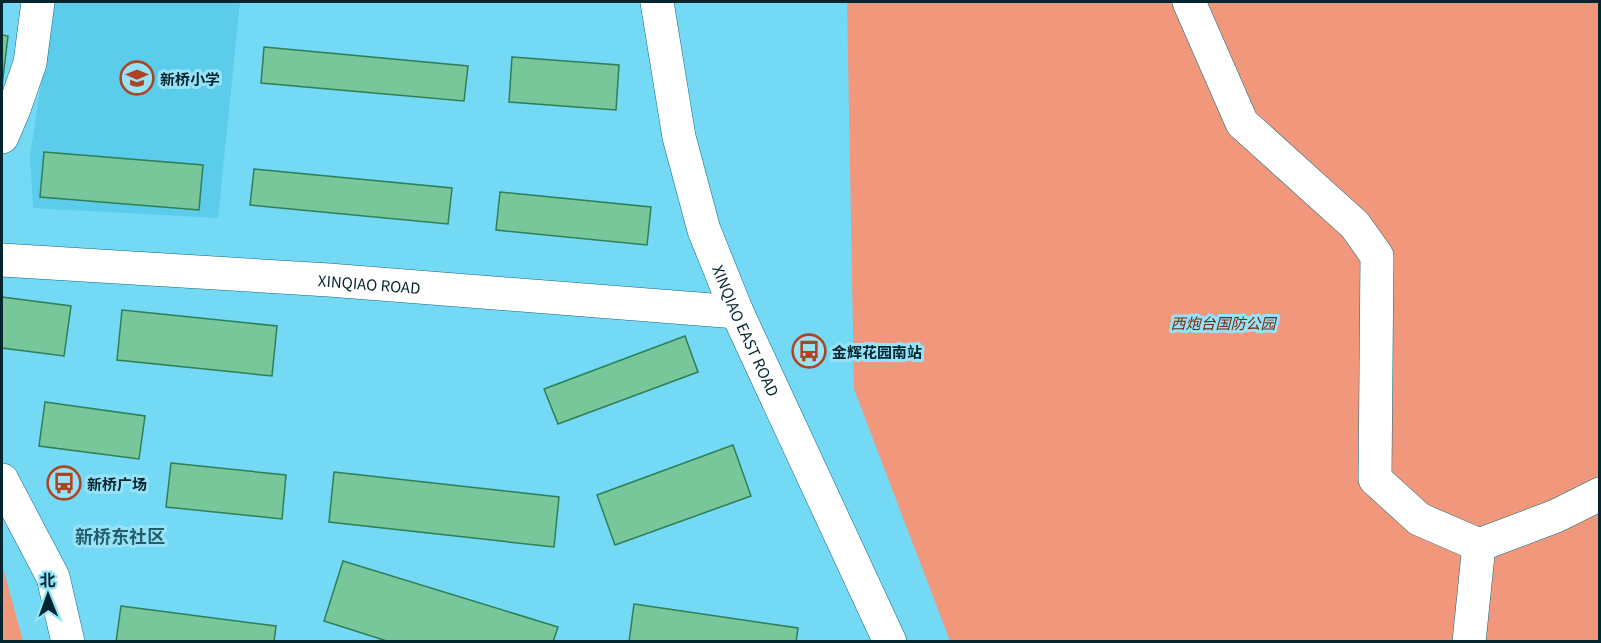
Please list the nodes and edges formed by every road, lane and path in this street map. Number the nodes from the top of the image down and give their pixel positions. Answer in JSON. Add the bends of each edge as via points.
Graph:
{"nodes":[{"id":1,"x":38,"y":2,"type":"edge"},
{"id":2,"x":657,"y":2,"type":"edge"},
{"id":3,"x":1189,"y":2,"type":"edge"},
{"id":4,"x":2,"y":136,"type":"edge"},
{"id":5,"x":2,"y":260,"type":"edge"},
{"id":6,"x":737,"y":312,"type":"junction"},
{"id":7,"x":2,"y":480,"type":"edge"},
{"id":8,"x":1599,"y":494,"type":"edge"},
{"id":9,"x":1479,"y":545,"type":"junction"},
{"id":10,"x":68,"y":642,"type":"edge"},
{"id":11,"x":890,"y":642,"type":"edge"},
{"id":12,"x":1469,"y":642,"type":"edge"}],
"edges":[{"from":1,"to":4,"type":"street","via":[[30,63]]},
{"from":2,"to":6,"type":"street","name":"XINQIAO EAST ROAD","via":[[682,147],[704,230]]},
{"from":3,"to":9,"type":"street","via":[[1242,123],[1355,225],[1377,256],[1375,479],[1419,519]]},
{"from":5,"to":6,"type":"street","name":"XINQIAO ROAD","via":[[329,280]]},
{"from":6,"to":11,"type":"street","name":"XINQIAO EAST ROAD"},
{"from":7,"to":10,"type":"street","via":[[53,577]]},
{"from":8,"to":9,"type":"street","via":[[1556,516]]},
{"from":9,"to":12,"type":"street"}]}
